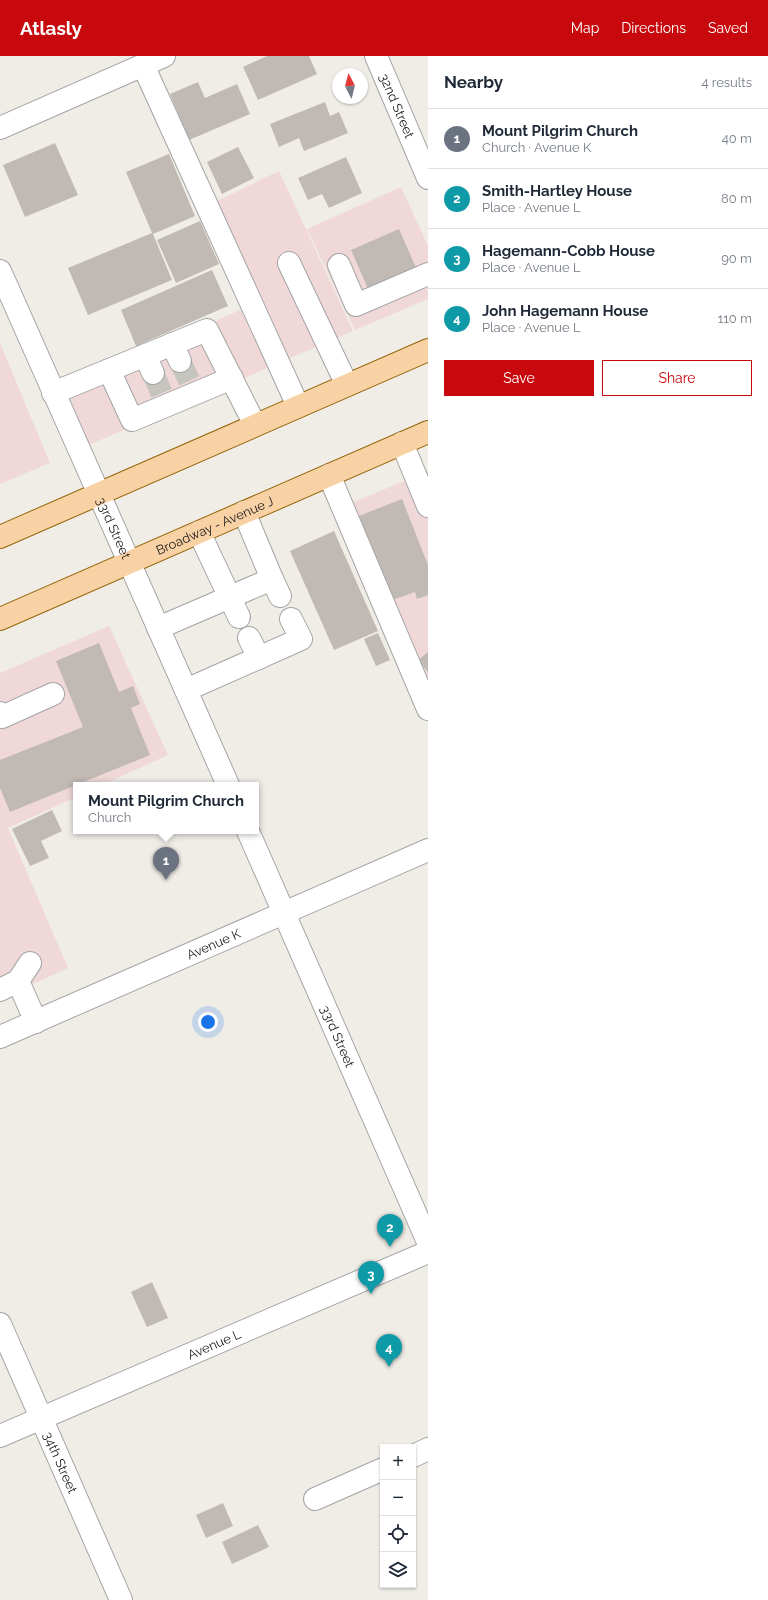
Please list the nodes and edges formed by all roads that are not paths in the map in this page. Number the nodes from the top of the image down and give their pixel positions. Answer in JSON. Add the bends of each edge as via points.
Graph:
{"nodes":[{"id":1,"x":164,"y":56,"type":"edge"},
{"id":2,"x":376,"y":56,"type":"edge"},
{"id":3,"x":143,"y":65,"type":"junction"},
{"id":4,"x":0,"y":128,"type":"edge"},
{"id":5,"x":428,"y":178,"type":"edge"},
{"id":6,"x":289,"y":263,"type":"dead end"},
{"id":7,"x":339,"y":264,"type":"dead end"},
{"id":8,"x":0,"y":271,"type":"edge"},
{"id":9,"x":428,"y":274,"type":"edge"},
{"id":10,"x":428,"y":350,"type":"edge"},
{"id":11,"x":109,"y":370,"type":"junction"},
{"id":12,"x":232,"y":378,"type":"junction"},
{"id":13,"x":347,"y":385,"type":"junction"},
{"id":14,"x":53,"y":393,"type":"junction"},
{"id":15,"x":298,"y":406,"type":"junction"},
{"id":16,"x":255,"y":425,"type":"junction"},
{"id":17,"x":428,"y":432,"type":"edge"},
{"id":18,"x":402,"y":443,"type":"junction"},
{"id":19,"x":329,"y":475,"type":"junction"},
{"id":20,"x":98,"y":494,"type":"junction"},
{"id":21,"x":428,"y":505,"type":"edge"},
{"id":22,"x":244,"y":512,"type":"junction"},
{"id":23,"x":199,"y":532,"type":"junction"},
{"id":24,"x":0,"y":537,"type":"edge"},
{"id":25,"x":129,"y":562,"type":"junction"},
{"id":26,"x":234,"y":607,"type":"junction"},
{"id":27,"x":0,"y":619,"type":"edge"},
{"id":28,"x":291,"y":619,"type":"dead end"},
{"id":29,"x":158,"y":628,"type":"junction"},
{"id":30,"x":249,"y":638,"type":"dead end"},
{"id":31,"x":259,"y":658,"type":"junction"},
{"id":32,"x":186,"y":690,"type":"junction"},
{"id":33,"x":53,"y":694,"type":"dead end"},
{"id":34,"x":428,"y":709,"type":"edge"},
{"id":35,"x":0,"y":713,"type":"edge"},
{"id":36,"x":227,"y":782,"type":"edge"},
{"id":37,"x":249,"y":834,"type":"edge"},
{"id":38,"x":428,"y":850,"type":"edge"},
{"id":39,"x":284,"y":913,"type":"junction"},
{"id":40,"x":30,"y":963,"type":"dead end"},
{"id":41,"x":9,"y":986,"type":"edge"},
{"id":42,"x":36,"y":1022,"type":"junction"},
{"id":43,"x":0,"y":1038,"type":"edge"},
{"id":44,"x":428,"y":1242,"type":"edge"},
{"id":45,"x":428,"y":1252,"type":"edge"},
{"id":46,"x":0,"y":1324,"type":"edge"},
{"id":47,"x":41,"y":1418,"type":"junction"},
{"id":48,"x":0,"y":1436,"type":"edge"},
{"id":49,"x":428,"y":1450,"type":"edge"},
{"id":50,"x":416,"y":1455,"type":"edge"},
{"id":51,"x":380,"y":1470,"type":"edge"},
{"id":52,"x":315,"y":1499,"type":"dead end"},
{"id":53,"x":121,"y":1600,"type":"edge"}],
"edges":[{"from":1,"to":3,"type":"street"},
{"from":2,"to":5,"type":"street","name":"32nd Street"},
{"from":3,"to":4,"type":"street"},
{"from":3,"to":15,"type":"street"},
{"from":6,"to":13,"type":"street"},
{"from":7,"to":9,"type":"street","via":[[356,305]]},
{"from":8,"to":14,"type":"street","name":"33rd Street"},
{"from":10,"to":13,"type":"main road"},
{"from":11,"to":12,"type":"street","via":[[149,364],[176,353],[208,330]]},
{"from":11,"to":12,"type":"street","via":[[132,420],[194,390]]},
{"from":11,"to":14,"type":"street"},
{"from":12,"to":16,"type":"street"},
{"from":13,"to":15,"type":"main road"},
{"from":14,"to":20,"type":"street","name":"33rd Street"},
{"from":15,"to":16,"type":"main road"},
{"from":16,"to":20,"type":"main road"},
{"from":17,"to":18,"type":"main road","name":"Broadway - Avenue J"},
{"from":18,"to":19,"type":"main road","name":"Broadway - Avenue J"},
{"from":18,"to":21,"type":"street"},
{"from":19,"to":22,"type":"main road","name":"Broadway - Avenue J"},
{"from":19,"to":34,"type":"street"},
{"from":20,"to":24,"type":"main road"},
{"from":20,"to":25,"type":"street","name":"33rd Street"},
{"from":22,"to":23,"type":"main road","name":"Broadway - Avenue J"},
{"from":22,"to":26,"type":"street","via":[[276,588]]},
{"from":23,"to":25,"type":"main road","name":"Broadway - Avenue J"},
{"from":23,"to":26,"type":"street"},
{"from":25,"to":27,"type":"main road","name":"Broadway - Avenue J"},
{"from":25,"to":29,"type":"street","name":"33rd Street"},
{"from":26,"to":29,"type":"street"},
{"from":28,"to":31,"type":"street","via":[[301,639]]},
{"from":29,"to":32,"type":"street","name":"33rd Street"},
{"from":30,"to":31,"type":"street"},
{"from":31,"to":32,"type":"street"},
{"from":32,"to":36,"type":"street","name":"33rd Street"},
{"from":33,"to":35,"type":"street","via":[[2,717]]},
{"from":37,"to":39,"type":"street","name":"33rd Street"},
{"from":38,"to":39,"type":"street","name":"Avenue K"},
{"from":39,"to":42,"type":"street","name":"Avenue K"},
{"from":39,"to":44,"type":"street","name":"33rd Street"},
{"from":40,"to":41,"type":"street"},
{"from":41,"to":42,"type":"street"},
{"from":42,"to":43,"type":"street","name":"Avenue K"},
{"from":45,"to":47,"type":"street","name":"Avenue L"},
{"from":46,"to":47,"type":"street","name":"34th Street"},
{"from":47,"to":48,"type":"street","name":"Avenue L"},
{"from":47,"to":53,"type":"street","name":"34th Street"},
{"from":49,"to":50,"type":"street"},
{"from":51,"to":52,"type":"street"}]}
